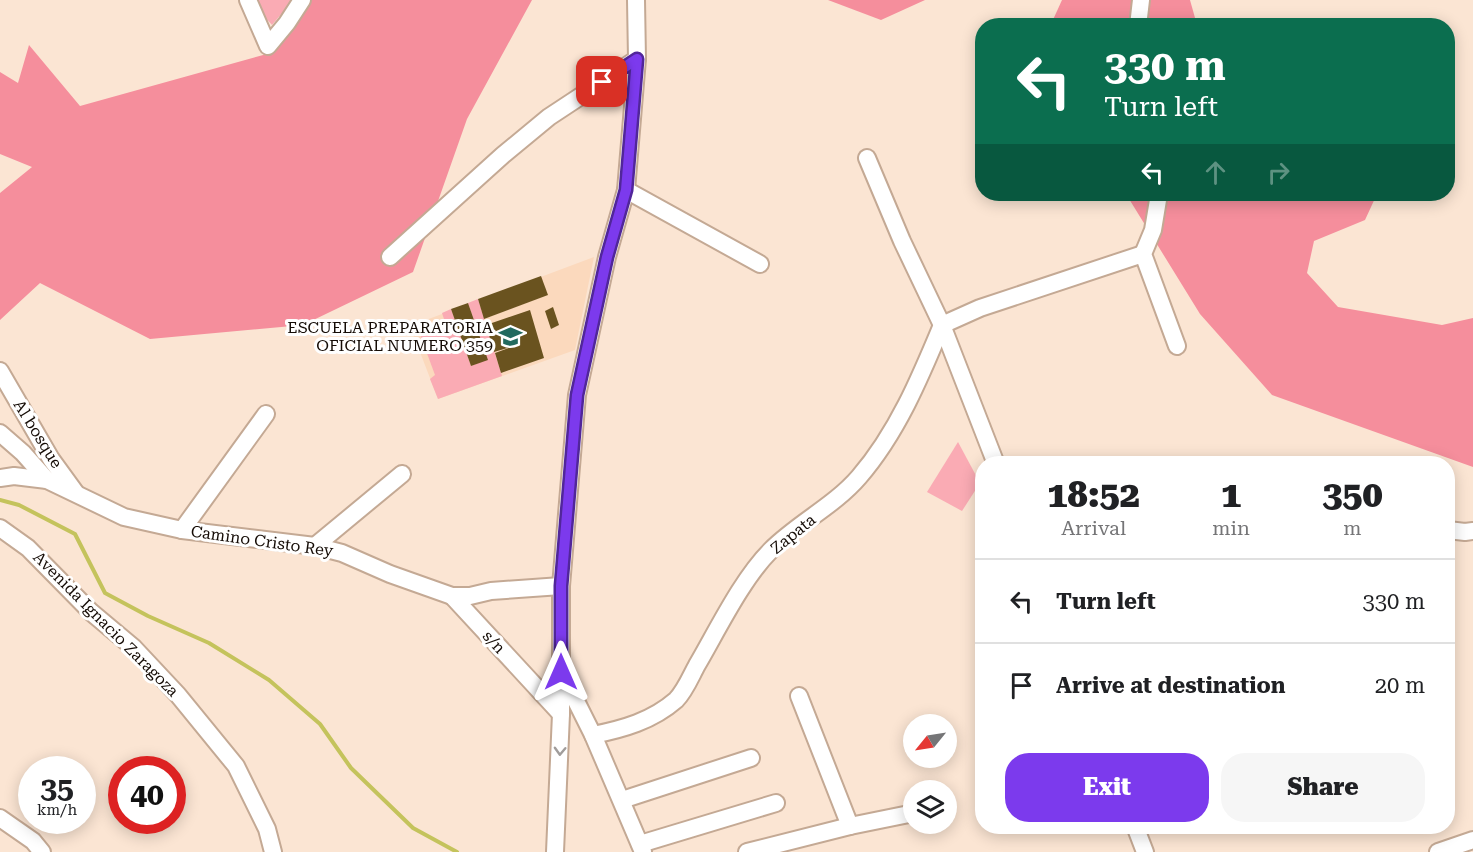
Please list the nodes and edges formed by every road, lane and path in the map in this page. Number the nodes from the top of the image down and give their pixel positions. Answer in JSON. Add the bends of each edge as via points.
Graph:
{"nodes":[{"id":1,"x":248,"y":0,"type":"edge"},
{"id":2,"x":302,"y":0,"type":"edge"},
{"id":3,"x":636,"y":0,"type":"edge"},
{"id":4,"x":1141,"y":0,"type":"edge"},
{"id":5,"x":1139,"y":18,"type":"edge"},
{"id":6,"x":637,"y":62,"type":"junction"},
{"id":7,"x":867,"y":158,"type":"dead end"},
{"id":8,"x":626,"y":190,"type":"junction"},
{"id":9,"x":1158,"y":201,"type":"edge"},
{"id":10,"x":1143,"y":254,"type":"junction"},
{"id":11,"x":390,"y":257,"type":"dead end"},
{"id":12,"x":760,"y":264,"type":"dead end"},
{"id":13,"x":942,"y":325,"type":"junction"},
{"id":14,"x":1177,"y":346,"type":"dead end"},
{"id":15,"x":0,"y":371,"type":"edge"},
{"id":16,"x":266,"y":414,"type":"dead end"},
{"id":17,"x":0,"y":433,"type":"edge"},
{"id":18,"x":993,"y":456,"type":"edge"},
{"id":19,"x":402,"y":474,"type":"dead end"},
{"id":20,"x":0,"y":478,"type":"edge"},
{"id":21,"x":47,"y":480,"type":"junction"},
{"id":22,"x":78,"y":495,"type":"junction"},
{"id":23,"x":0,"y":528,"type":"edge"},
{"id":24,"x":182,"y":530,"type":"junction"},
{"id":25,"x":1455,"y":531,"type":"edge"},
{"id":26,"x":1473,"y":531,"type":"edge"},
{"id":27,"x":315,"y":546,"type":"junction"},
{"id":28,"x":561,"y":586,"type":"junction"},
{"id":29,"x":452,"y":596,"type":"junction"},
{"id":30,"x":561,"y":672,"type":"junction"},
{"id":31,"x":799,"y":696,"type":"dead end"},
{"id":32,"x":561,"y":714,"type":"junction"},
{"id":33,"x":593,"y":735,"type":"junction"},
{"id":34,"x":752,"y":758,"type":"dead end"},
{"id":35,"x":622,"y":801,"type":"junction"},
{"id":36,"x":776,"y":803,"type":"dead end"},
{"id":37,"x":903,"y":815,"type":"edge"},
{"id":38,"x":0,"y":818,"type":"edge"},
{"id":39,"x":850,"y":826,"type":"junction"},
{"id":40,"x":1139,"y":834,"type":"edge"},
{"id":41,"x":1473,"y":840,"type":"edge"},
{"id":42,"x":642,"y":848,"type":"edge"},
{"id":43,"x":42,"y":852,"type":"edge"},
{"id":44,"x":273,"y":852,"type":"edge"},
{"id":45,"x":555,"y":852,"type":"edge"},
{"id":46,"x":747,"y":852,"type":"edge"},
{"id":47,"x":1145,"y":852,"type":"edge"},
{"id":48,"x":1438,"y":852,"type":"edge"}],
"edges":[{"from":1,"to":2,"type":"street","via":[[268,46]]},
{"from":3,"to":6,"type":"street"},
{"from":4,"to":5,"type":"street"},
{"from":6,"to":8,"type":"street"},
{"from":6,"to":11,"type":"street","via":[[549,117]]},
{"from":7,"to":13,"type":"street"},
{"from":8,"to":12,"type":"street"},
{"from":8,"to":28,"type":"street","via":[[577,395]]},
{"from":9,"to":10,"type":"street","via":[[1153,230]]},
{"from":10,"to":13,"type":"street","via":[[980,308]]},
{"from":10,"to":14,"type":"street"},
{"from":13,"to":18,"type":"street"},
{"from":13,"to":33,"type":"street","name":"Zapata","via":[[913,393],[884,442],[859,477],[771,550],[747,581],[678,698],[644,721]]},
{"from":15,"to":22,"type":"street","name":"Al bosque","via":[[51,459]]},
{"from":16,"to":24,"type":"street"},
{"from":17,"to":21,"type":"street"},
{"from":19,"to":27,"type":"street"},
{"from":20,"to":21,"type":"street","name":"Camino Cristo Rey"},
{"from":21,"to":22,"type":"street","name":"Camino Cristo Rey"},
{"from":22,"to":24,"type":"street","name":"Camino Cristo Rey","via":[[124,517]]},
{"from":23,"to":44,"type":"street","name":"Avenida Ignacio Zaragoza","via":[[34,554],[178,695],[236,766],[267,829]]},
{"from":24,"to":27,"type":"street","name":"Camino Cristo Rey"},
{"from":25,"to":26,"type":"street"},
{"from":27,"to":29,"type":"street","name":"Camino Cristo Rey"},
{"from":28,"to":29,"type":"street","name":"Camino Cristo Rey"},
{"from":28,"to":30,"type":"street"},
{"from":29,"to":32,"type":"street","name":"s/n"},
{"from":30,"to":32,"type":"street"},
{"from":30,"to":33,"type":"street"},
{"from":31,"to":39,"type":"street"},
{"from":32,"to":45,"type":"street","one_way":true},
{"from":33,"to":35,"type":"street"},
{"from":34,"to":35,"type":"street"},
{"from":35,"to":42,"type":"street"},
{"from":36,"to":42,"type":"street"},
{"from":37,"to":39,"type":"street"},
{"from":38,"to":43,"type":"street"},
{"from":39,"to":46,"type":"street"},
{"from":40,"to":47,"type":"street"},
{"from":41,"to":48,"type":"street"}]}
